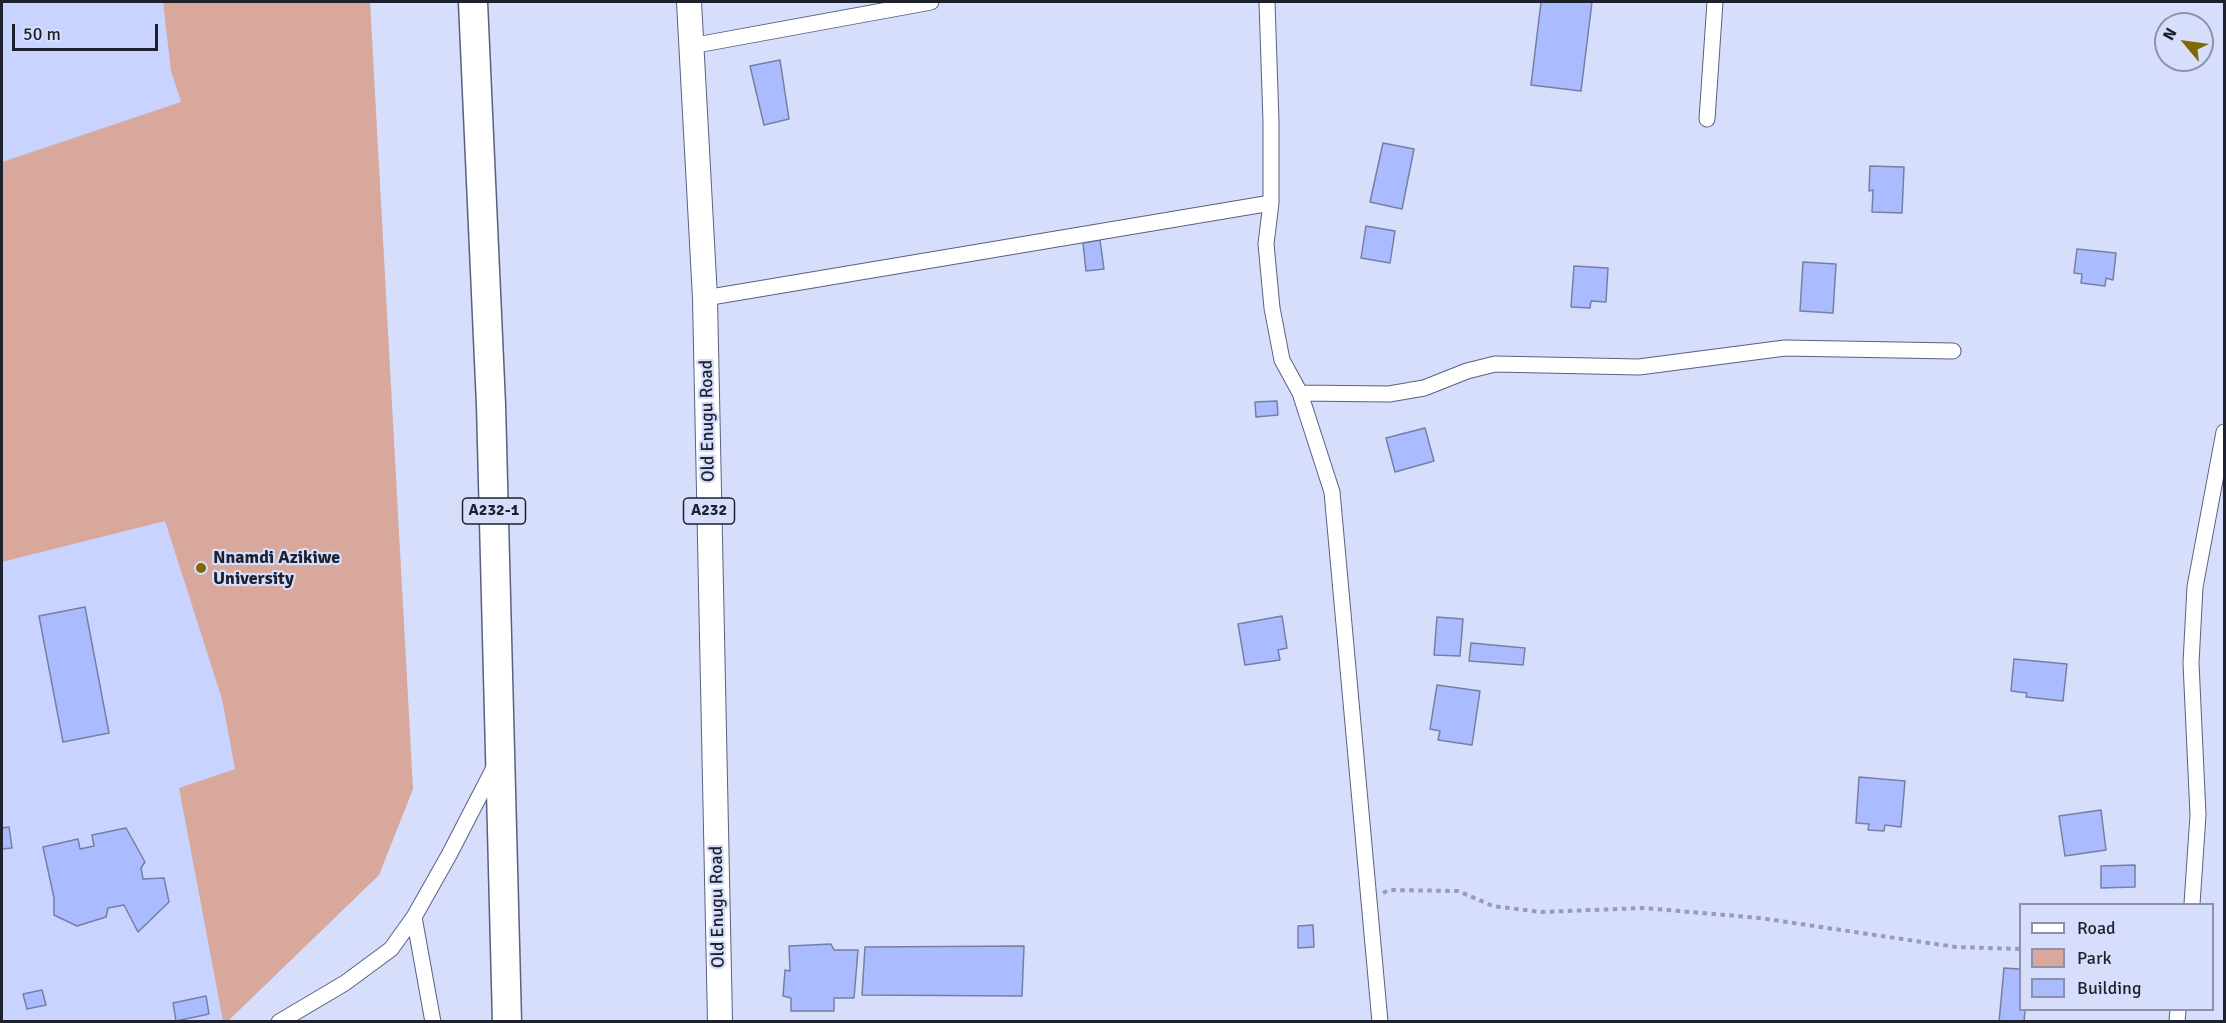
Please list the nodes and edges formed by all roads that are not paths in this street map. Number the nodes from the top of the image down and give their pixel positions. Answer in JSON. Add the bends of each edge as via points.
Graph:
{"nodes":[{"id":1,"x":473,"y":2,"type":"edge"},
{"id":2,"x":690,"y":2,"type":"edge"},
{"id":3,"x":931,"y":2,"type":"edge"},
{"id":4,"x":1267,"y":2,"type":"edge"},
{"id":5,"x":1715,"y":2,"type":"edge"},
{"id":6,"x":691,"y":46,"type":"junction"},
{"id":7,"x":1707,"y":118,"type":"dead end"},
{"id":8,"x":1271,"y":203,"type":"junction"},
{"id":9,"x":705,"y":298,"type":"junction"},
{"id":10,"x":1953,"y":351,"type":"dead end"},
{"id":11,"x":1300,"y":393,"type":"junction"},
{"id":12,"x":2224,"y":432,"type":"edge"},
{"id":13,"x":500,"y":756,"type":"junction"},
{"id":14,"x":2192,"y":903,"type":"edge"},
{"id":15,"x":414,"y":916,"type":"junction"},
{"id":16,"x":279,"y":1022,"type":"edge"},
{"id":17,"x":433,"y":1022,"type":"edge"},
{"id":18,"x":507,"y":1022,"type":"edge"},
{"id":19,"x":720,"y":1022,"type":"edge"},
{"id":20,"x":1380,"y":1022,"type":"edge"}],
"edges":[{"from":1,"to":13,"type":"highway","number":"A232-1","via":[[491,405]]},
{"from":2,"to":6,"type":"main road","name":"Old Enugu Road","number":"A232"},
{"from":3,"to":6,"type":"street"},
{"from":4,"to":8,"type":"street"},
{"from":5,"to":7,"type":"street"},
{"from":6,"to":9,"type":"main road","name":"Old Enugu Road","number":"A232"},
{"from":8,"to":9,"type":"street"},
{"from":8,"to":11,"type":"street","via":[[1266,244],[1272,308],[1282,360]]},
{"from":9,"to":19,"type":"main road","name":"Old Enugu Road","number":"A232"},
{"from":10,"to":11,"type":"street","via":[[1785,348],[1639,367],[1495,364],[1424,388],[1389,394]]},
{"from":11,"to":20,"type":"street","via":[[1332,492]]},
{"from":12,"to":14,"type":"street","via":[[2195,587],[2191,663],[2198,815]]},
{"from":13,"to":15,"type":"street"},
{"from":13,"to":18,"type":"highway","number":"A232-1"},
{"from":15,"to":16,"type":"street","via":[[391,949],[345,983]]},
{"from":15,"to":17,"type":"street"}]}
